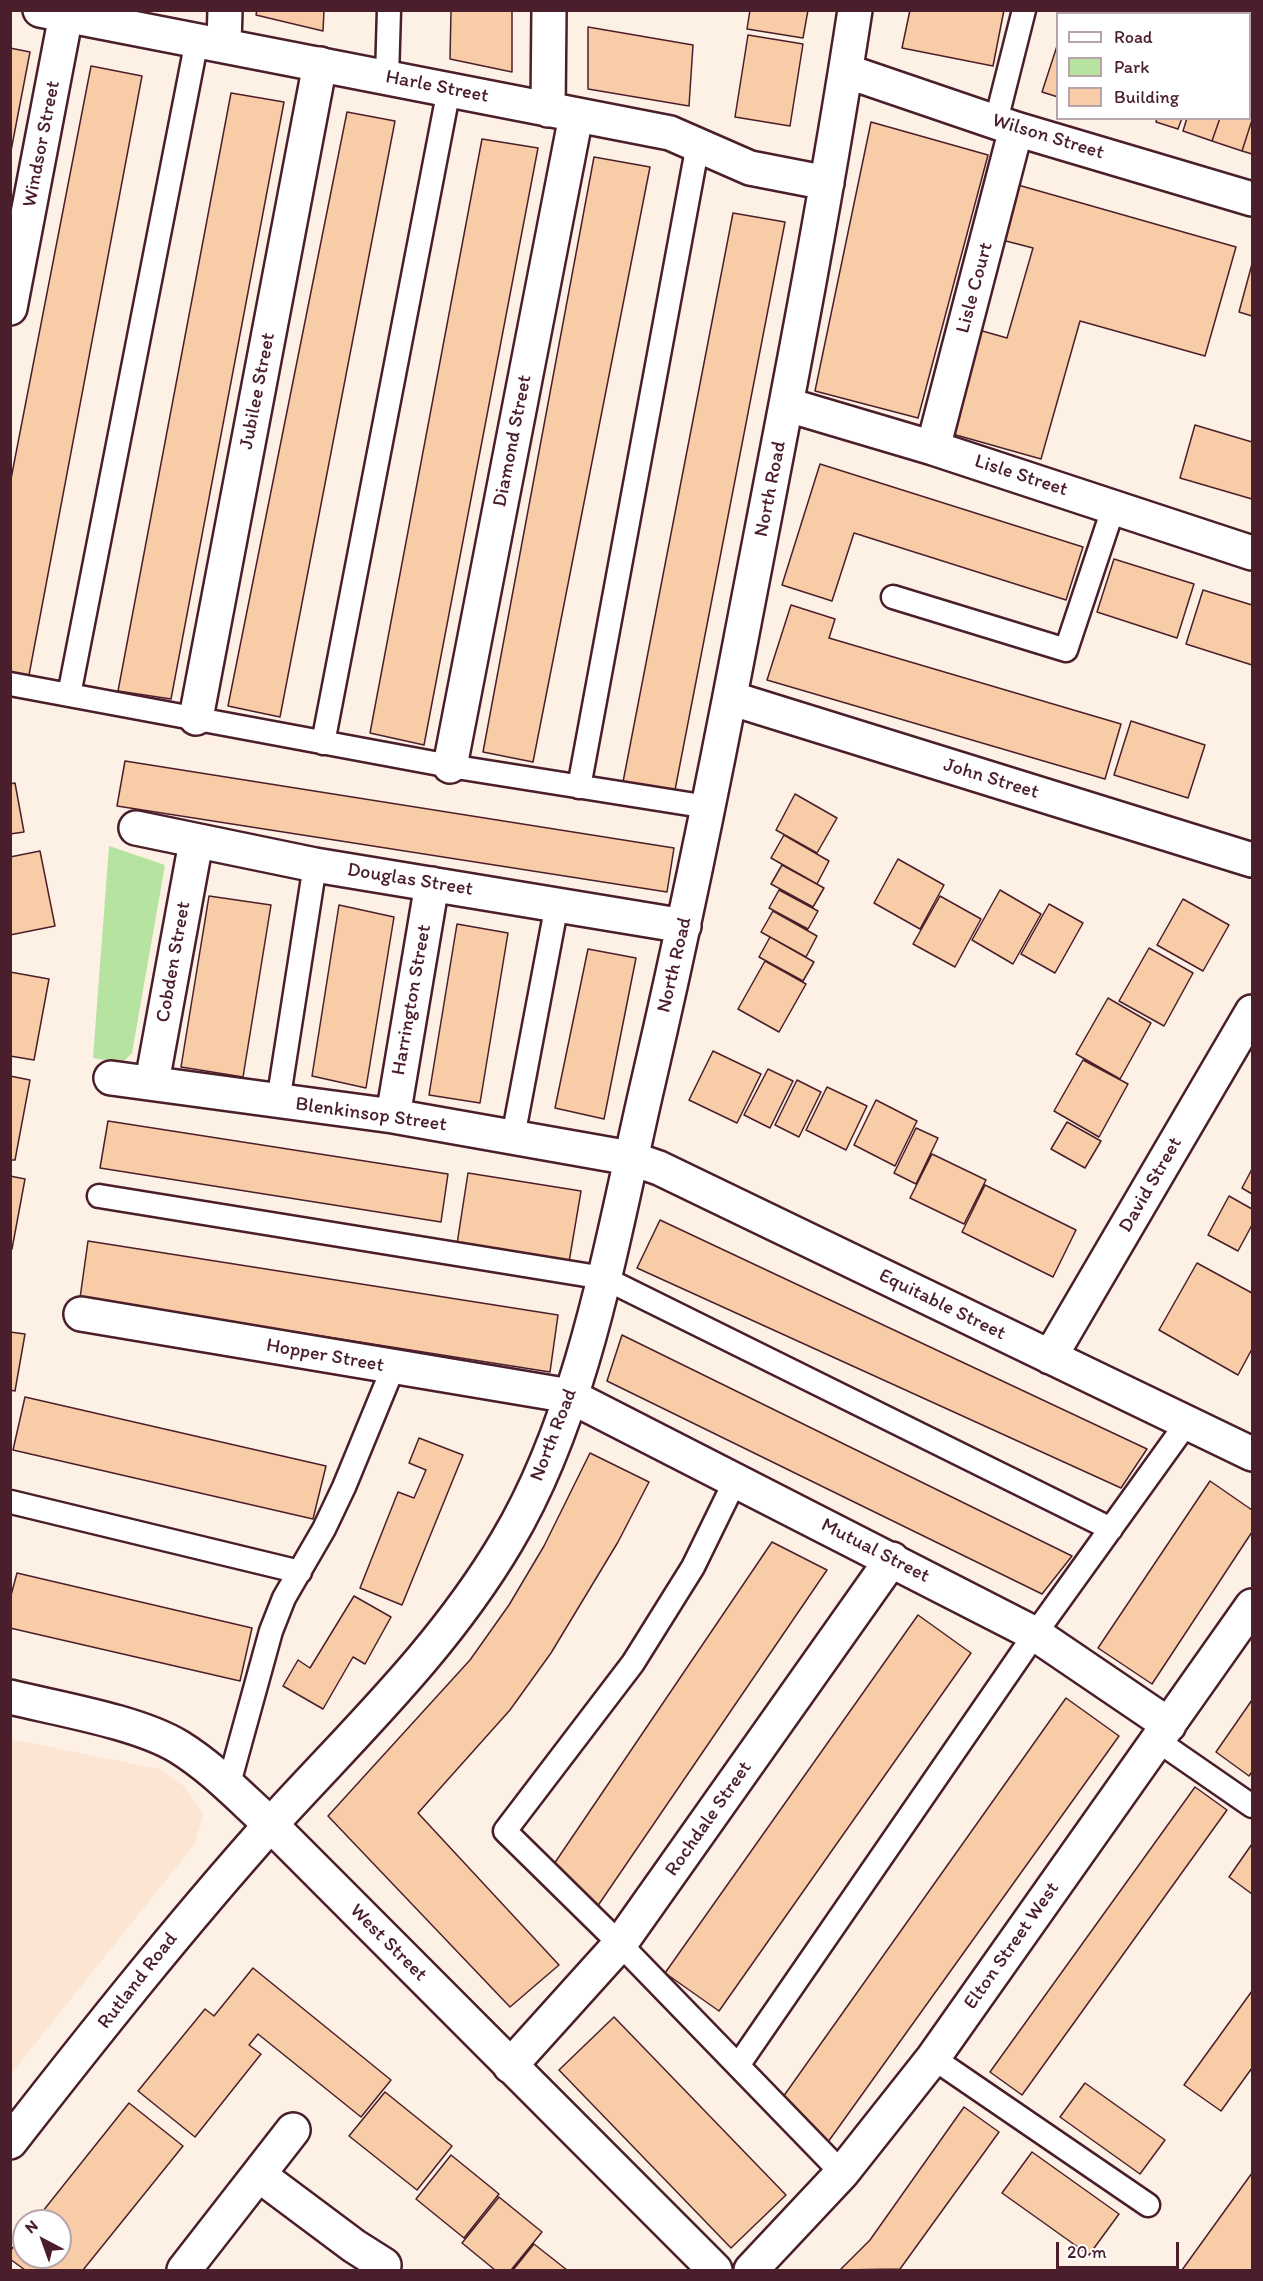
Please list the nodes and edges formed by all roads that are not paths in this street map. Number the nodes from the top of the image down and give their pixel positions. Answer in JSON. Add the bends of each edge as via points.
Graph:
{"nodes":[{"id":1,"x":225,"y":10,"type":"edge"},
{"id":2,"x":389,"y":10,"type":"edge"},
{"id":3,"x":549,"y":10,"type":"edge"},
{"id":4,"x":855,"y":10,"type":"edge"},
{"id":5,"x":1024,"y":10,"type":"edge"},
{"id":6,"x":57,"y":12,"type":"edge"},
{"id":7,"x":211,"y":42,"type":"junction"},
{"id":8,"x":320,"y":64,"type":"junction"},
{"id":9,"x":846,"y":71,"type":"junction"},
{"id":10,"x":387,"y":77,"type":"junction"},
{"id":11,"x":449,"y":89,"type":"junction"},
{"id":12,"x":562,"y":113,"type":"junction"},
{"id":13,"x":1006,"y":125,"type":"junction"},
{"id":14,"x":698,"y":144,"type":"junction"},
{"id":15,"x":827,"y":183,"type":"junction"},
{"id":16,"x":1252,"y":199,"type":"edge"},
{"id":17,"x":10,"y":308,"type":"edge"},
{"id":18,"x":788,"y":405,"type":"junction"},
{"id":19,"x":933,"y":448,"type":"junction"},
{"id":20,"x":1114,"y":506,"type":"junction"},
{"id":21,"x":1252,"y":553,"type":"edge"},
{"id":22,"x":893,"y":597,"type":"dead end"},
{"id":23,"x":10,"y":684,"type":"edge"},
{"id":24,"x":69,"y":694,"type":"junction"},
{"id":25,"x":730,"y":698,"type":"junction"},
{"id":26,"x":196,"y":718,"type":"junction"},
{"id":27,"x":323,"y":743,"type":"junction"},
{"id":28,"x":450,"y":766,"type":"junction"},
{"id":29,"x":579,"y":787,"type":"junction"},
{"id":30,"x":708,"y":807,"type":"junction"},
{"id":31,"x":136,"y":828,"type":"dead end"},
{"id":32,"x":196,"y":842,"type":"junction"},
{"id":33,"x":1252,"y":860,"type":"edge"},
{"id":34,"x":315,"y":865,"type":"junction"},
{"id":35,"x":432,"y":884,"type":"junction"},
{"id":36,"x":557,"y":904,"type":"junction"},
{"id":37,"x":684,"y":926,"type":"junction"},
{"id":38,"x":1252,"y":1012,"type":"edge"},
{"id":39,"x":111,"y":1078,"type":"dead end"},
{"id":40,"x":152,"y":1082,"type":"junction"},
{"id":41,"x":278,"y":1102,"type":"junction"},
{"id":42,"x":393,"y":1116,"type":"junction"},
{"id":43,"x":513,"y":1137,"type":"junction"},
{"id":44,"x":630,"y":1158,"type":"junction"},
{"id":45,"x":99,"y":1196,"type":"dead end"},
{"id":46,"x":604,"y":1278,"type":"junction"},
{"id":47,"x":81,"y":1314,"type":"dead end"},
{"id":48,"x":1050,"y":1357,"type":"junction"},
{"id":49,"x":393,"y":1368,"type":"junction"},
{"id":50,"x":570,"y":1396,"type":"junction"},
{"id":51,"x":1185,"y":1424,"type":"junction"},
{"id":52,"x":1252,"y":1454,"type":"edge"},
{"id":53,"x":736,"y":1479,"type":"junction"},
{"id":54,"x":11,"y":1502,"type":"edge"},
{"id":55,"x":1111,"y":1529,"type":"junction"},
{"id":56,"x":892,"y":1559,"type":"junction"},
{"id":57,"x":300,"y":1572,"type":"junction"},
{"id":58,"x":1252,"y":1606,"type":"edge"},
{"id":59,"x":1035,"y":1634,"type":"junction"},
{"id":60,"x":10,"y":1697,"type":"edge"},
{"id":61,"x":1163,"y":1733,"type":"junction"},
{"id":62,"x":228,"y":1786,"type":"junction"},
{"id":63,"x":1252,"y":1806,"type":"edge"},
{"id":64,"x":271,"y":1825,"type":"junction"},
{"id":65,"x":620,"y":1944,"type":"junction"},
{"id":66,"x":933,"y":2058,"type":"junction"},
{"id":67,"x":739,"y":2064,"type":"junction"},
{"id":68,"x":510,"y":2066,"type":"junction"},
{"id":69,"x":293,"y":2130,"type":"dead end"},
{"id":70,"x":13,"y":2135,"type":"edge"},
{"id":71,"x":842,"y":2173,"type":"junction"},
{"id":72,"x":259,"y":2175,"type":"junction"},
{"id":73,"x":1148,"y":2205,"type":"dead end"},
{"id":74,"x":184,"y":2271,"type":"edge"},
{"id":75,"x":383,"y":2271,"type":"edge"},
{"id":76,"x":715,"y":2271,"type":"edge"},
{"id":77,"x":751,"y":2271,"type":"edge"}],
"edges":[{"from":1,"to":7,"type":"street"},
{"from":2,"to":10,"type":"lane"},
{"from":3,"to":12,"type":"street","name":"Diamond Street"},
{"from":4,"to":9,"type":"street","name":"North Road"},
{"from":5,"to":13,"type":"lane"},
{"from":6,"to":7,"type":"street","name":"Harle Street"},
{"from":6,"to":17,"type":"street","name":"Windsor Street"},
{"from":7,"to":8,"type":"street","name":"Harle Street"},
{"from":7,"to":24,"type":"lane"},
{"from":8,"to":10,"type":"street","name":"Harle Street"},
{"from":8,"to":26,"type":"street","name":"Jubilee Street"},
{"from":9,"to":13,"type":"street","name":"Wilson Street"},
{"from":9,"to":15,"type":"street","name":"North Road"},
{"from":10,"to":11,"type":"street","name":"Harle Street"},
{"from":11,"to":12,"type":"street","name":"Harle Street"},
{"from":11,"to":27,"type":"lane"},
{"from":12,"to":14,"type":"street","name":"Harle Street","via":[[670,133]]},
{"from":12,"to":28,"type":"street","name":"Diamond Street"},
{"from":13,"to":16,"type":"street","name":"Wilson Street"},
{"from":13,"to":19,"type":"street","name":"Lisle Court"},
{"from":14,"to":15,"type":"street","name":"Harle Street","via":[[750,168]]},
{"from":14,"to":29,"type":"lane"},
{"from":15,"to":18,"type":"street","name":"North Road"},
{"from":18,"to":19,"type":"street","name":"Lisle Street"},
{"from":18,"to":25,"type":"street","name":"North Road"},
{"from":19,"to":20,"type":"street","name":"Lisle Street"},
{"from":20,"to":21,"type":"street","name":"Lisle Street"},
{"from":20,"to":22,"type":"lane","via":[[1066,650]]},
{"from":23,"to":24,"type":"lane"},
{"from":24,"to":26,"type":"lane"},
{"from":25,"to":30,"type":"street","name":"North Road"},
{"from":25,"to":33,"type":"street","name":"John Street"},
{"from":26,"to":27,"type":"lane"},
{"from":27,"to":28,"type":"lane"},
{"from":28,"to":29,"type":"lane"},
{"from":29,"to":30,"type":"lane"},
{"from":30,"to":37,"type":"street","name":"North Road"},
{"from":31,"to":32,"type":"street","name":"Douglas Street"},
{"from":32,"to":34,"type":"street","name":"Douglas Street"},
{"from":32,"to":40,"type":"street","name":"Cobden Street"},
{"from":34,"to":35,"type":"street","name":"Douglas Street"},
{"from":34,"to":41,"type":"lane"},
{"from":35,"to":36,"type":"street","name":"Douglas Street"},
{"from":35,"to":42,"type":"street","name":"Harrington Street"},
{"from":36,"to":37,"type":"street","name":"Douglas Street"},
{"from":36,"to":43,"type":"lane"},
{"from":37,"to":44,"type":"street","name":"North Road"},
{"from":38,"to":48,"type":"street","name":"David Street"},
{"from":39,"to":40,"type":"street","name":"Blenkinsop Street"},
{"from":40,"to":41,"type":"street","name":"Blenkinsop Street"},
{"from":41,"to":42,"type":"street","name":"Blenkinsop Street"},
{"from":42,"to":43,"type":"street","name":"Blenkinsop Street"},
{"from":43,"to":44,"type":"street","name":"Blenkinsop Street"},
{"from":44,"to":46,"type":"street","name":"North Road"},
{"from":44,"to":48,"type":"street","name":"Equitable Street","via":[[659,1168]]},
{"from":45,"to":46,"type":"lane"},
{"from":46,"to":50,"type":"street","name":"North Road"},
{"from":46,"to":55,"type":"lane"},
{"from":47,"to":49,"type":"street","name":"Hopper Street"},
{"from":48,"to":51,"type":"street","name":"Equitable Street"},
{"from":49,"to":50,"type":"street","name":"Hopper Street"},
{"from":49,"to":57,"type":"lane","via":[[344,1487]]},
{"from":50,"to":53,"type":"street","name":"Mutual Street"},
{"from":50,"to":64,"type":"street","name":"North Road","via":[[547,1460],[510,1537],[468,1602],[418,1667]]},
{"from":51,"to":52,"type":"street","name":"Equitable Street"},
{"from":51,"to":55,"type":"lane"},
{"from":53,"to":56,"type":"street","name":"Mutual Street"},
{"from":53,"to":65,"type":"lane","via":[[693,1567],[633,1663],[505,1831]]},
{"from":54,"to":57,"type":"lane"},
{"from":55,"to":59,"type":"lane"},
{"from":56,"to":59,"type":"street","name":"Mutual Street"},
{"from":56,"to":65,"type":"street","name":"Rochdale Street"},
{"from":57,"to":62,"type":"lane","via":[[271,1631]]},
{"from":58,"to":61,"type":"street","name":"Elton Street West"},
{"from":59,"to":61,"type":"street","name":"Mutual Street"},
{"from":59,"to":67,"type":"lane"},
{"from":60,"to":62,"type":"street","name":"West Street","via":[[146,1732],[178,1746]]},
{"from":61,"to":63,"type":"lane"},
{"from":61,"to":66,"type":"street","name":"Elton Street West"},
{"from":62,"to":64,"type":"street","name":"West Street"},
{"from":64,"to":68,"type":"street","name":"West Street"},
{"from":64,"to":70,"type":"street","name":"Rutland Road","via":[[178,1930]]},
{"from":65,"to":67,"type":"lane"},
{"from":65,"to":68,"type":"street","name":"Rochdale Street"},
{"from":66,"to":71,"type":"street","name":"Elton Street West"},
{"from":66,"to":73,"type":"lane"},
{"from":67,"to":71,"type":"lane"},
{"from":68,"to":76,"type":"street","name":"West Street"},
{"from":69,"to":72,"type":"street"},
{"from":71,"to":77,"type":"street","name":"Elton Street West"},
{"from":72,"to":74,"type":"street"},
{"from":72,"to":75,"type":"street","via":[[384,2265]]}]}
